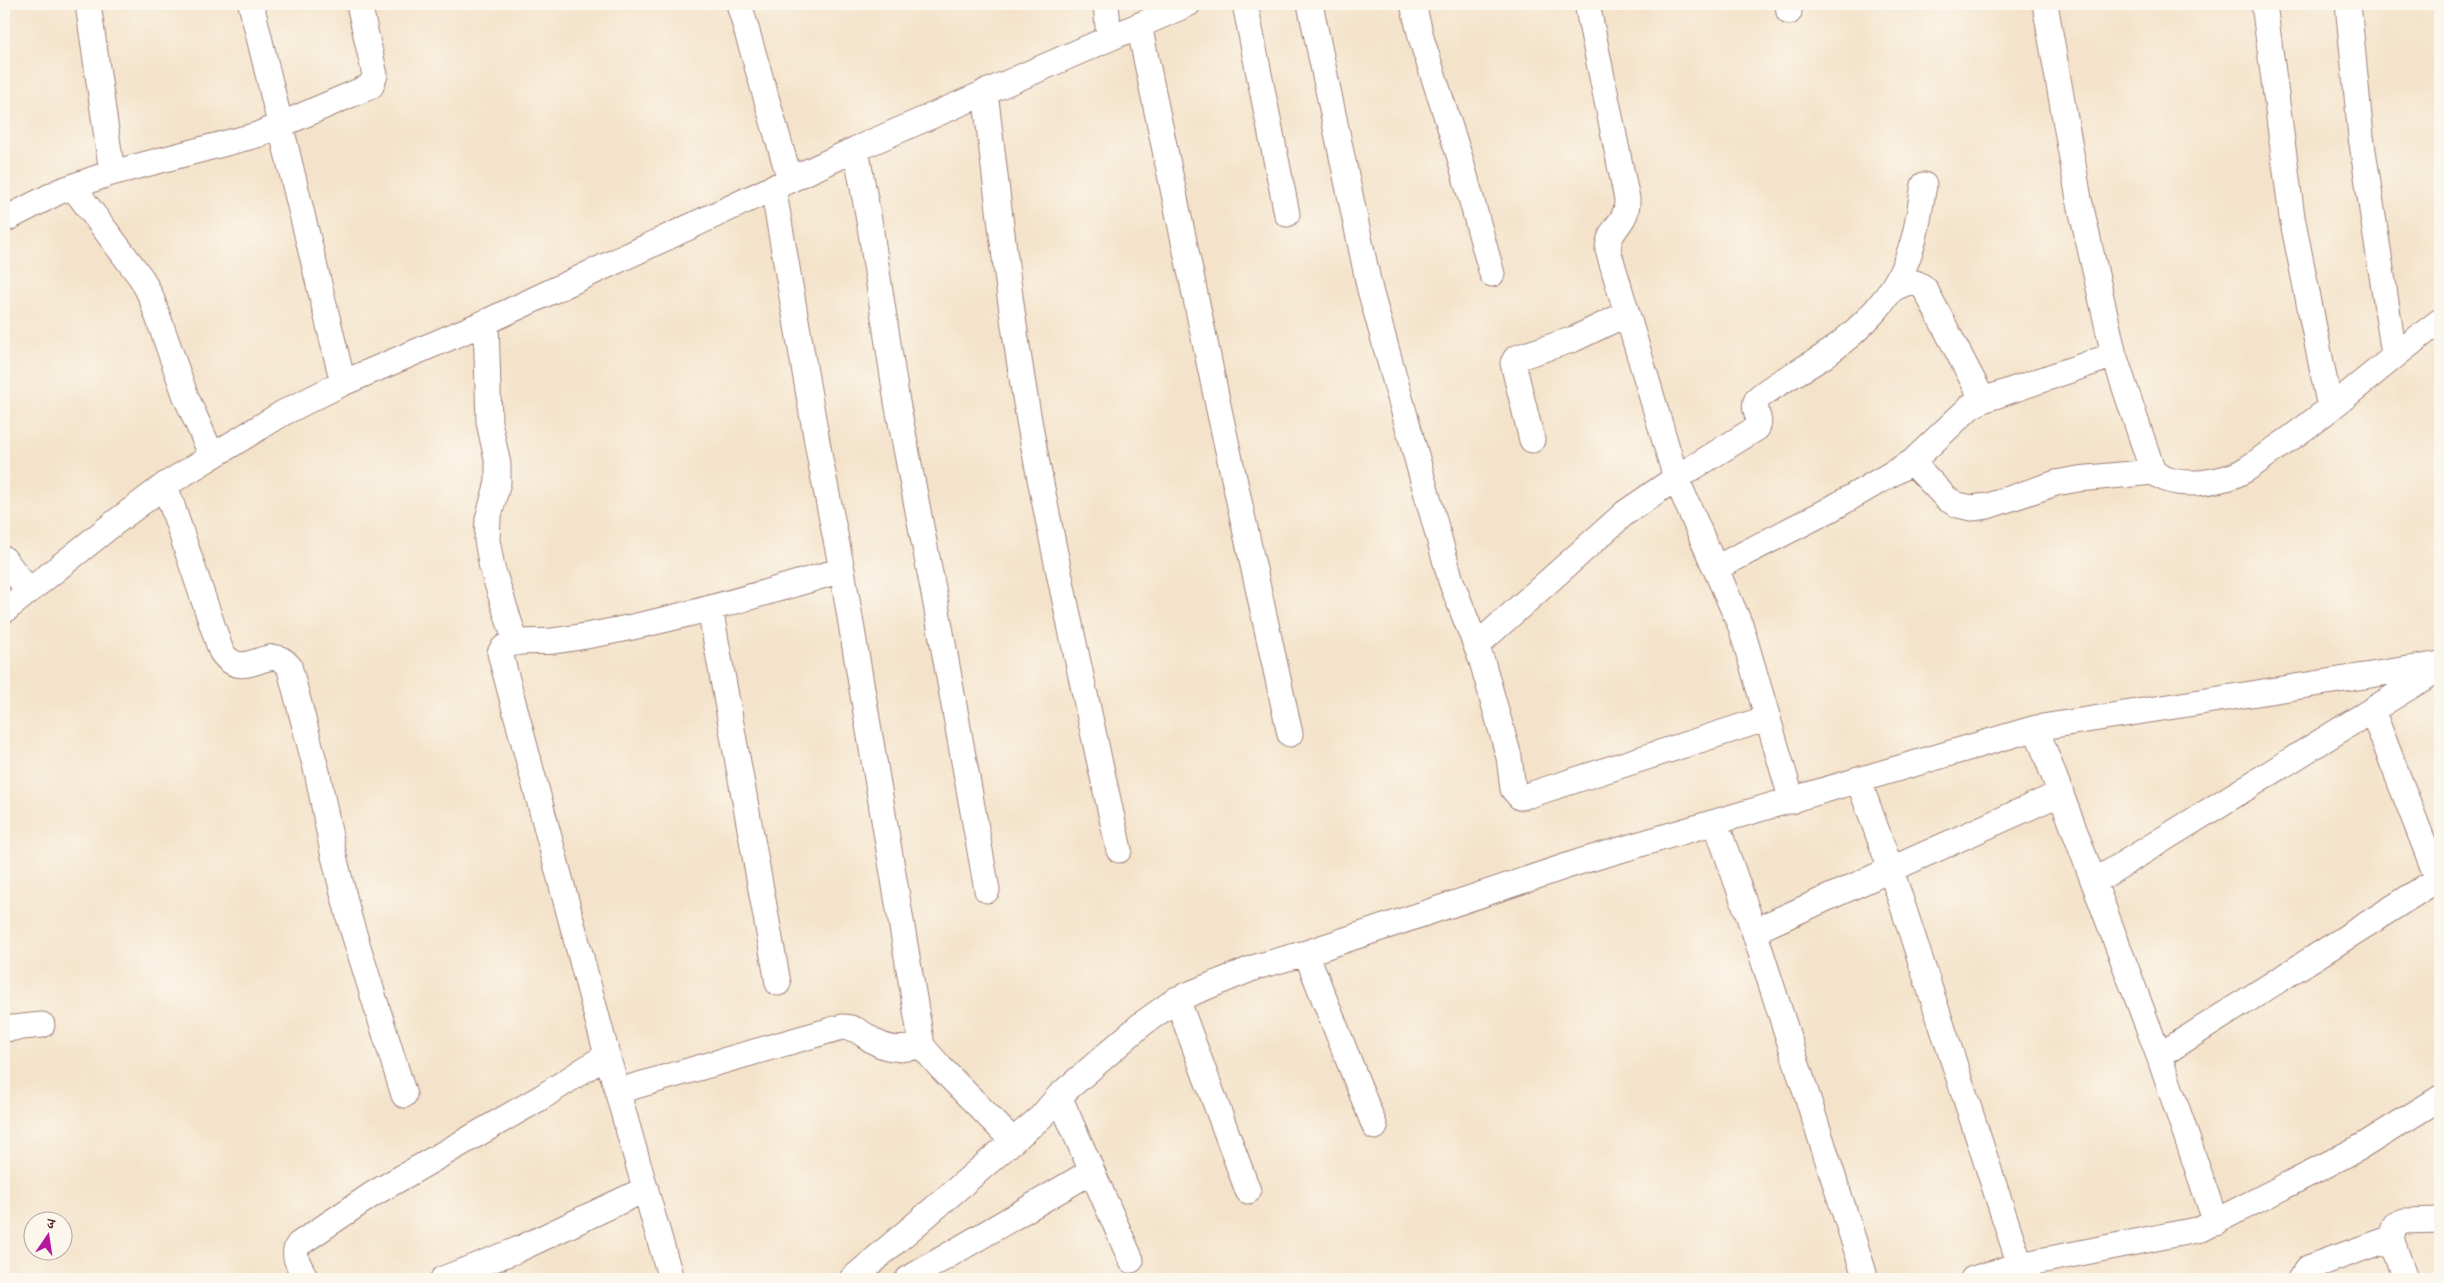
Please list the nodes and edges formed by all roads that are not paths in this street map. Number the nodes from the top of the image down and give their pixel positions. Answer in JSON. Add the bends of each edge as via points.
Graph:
{"nodes":[{"id":1,"x":88,"y":4,"type":"edge"},
{"id":2,"x":251,"y":4,"type":"edge"},
{"id":3,"x":359,"y":4,"type":"edge"},
{"id":4,"x":739,"y":4,"type":"edge"},
{"id":5,"x":1106,"y":4,"type":"edge"},
{"id":6,"x":1188,"y":4,"type":"edge"},
{"id":7,"x":1245,"y":4,"type":"edge"},
{"id":8,"x":1310,"y":4,"type":"edge"},
{"id":9,"x":1412,"y":4,"type":"edge"},
{"id":10,"x":1588,"y":4,"type":"edge"},
{"id":11,"x":2045,"y":4,"type":"edge"},
{"id":12,"x":2264,"y":4,"type":"edge"},
{"id":13,"x":2348,"y":4,"type":"edge"},
{"id":14,"x":1139,"y":25,"type":"junction"},
{"id":15,"x":1109,"y":38,"type":"junction"},
{"id":16,"x":985,"y":92,"type":"junction"},
{"id":17,"x":281,"y":127,"type":"junction"},
{"id":18,"x":856,"y":149,"type":"junction"},
{"id":19,"x":112,"y":173,"type":"junction"},
{"id":20,"x":782,"y":184,"type":"junction"},
{"id":21,"x":1924,"y":184,"type":"dead end"},
{"id":22,"x":73,"y":187,"type":"junction"},
{"id":23,"x":1287,"y":214,"type":"dead end"},
{"id":24,"x":4,"y":220,"type":"edge"},
{"id":25,"x":1492,"y":274,"type":"dead end"},
{"id":26,"x":1891,"y":290,"type":"junction"},
{"id":27,"x":1626,"y":314,"type":"junction"},
{"id":28,"x":2440,"y":321,"type":"edge"},
{"id":29,"x":486,"y":322,"type":"junction"},
{"id":30,"x":2114,"y":355,"type":"junction"},
{"id":31,"x":2394,"y":355,"type":"junction"},
{"id":32,"x":343,"y":383,"type":"junction"},
{"id":33,"x":1983,"y":400,"type":"junction"},
{"id":34,"x":2330,"y":408,"type":"junction"},
{"id":35,"x":1532,"y":440,"type":"dead end"},
{"id":36,"x":212,"y":456,"type":"junction"},
{"id":37,"x":1912,"y":462,"type":"junction"},
{"id":38,"x":2153,"y":472,"type":"junction"},
{"id":39,"x":1676,"y":478,"type":"junction"},
{"id":40,"x":165,"y":485,"type":"junction"},
{"id":41,"x":4,"y":559,"type":"edge"},
{"id":42,"x":1716,"y":568,"type":"junction"},
{"id":43,"x":842,"y":570,"type":"junction"},
{"id":44,"x":29,"y":591,"type":"junction"},
{"id":45,"x":710,"y":608,"type":"junction"},
{"id":46,"x":4,"y":611,"type":"edge"},
{"id":47,"x":516,"y":643,"type":"junction"},
{"id":48,"x":1476,"y":646,"type":"junction"},
{"id":49,"x":2440,"y":664,"type":"edge"},
{"id":50,"x":2440,"y":668,"type":"edge"},
{"id":51,"x":2372,"y":710,"type":"junction"},
{"id":52,"x":2036,"y":728,"type":"junction"},
{"id":53,"x":1290,"y":734,"type":"dead end"},
{"id":54,"x":1774,"y":738,"type":"junction"},
{"id":55,"x":1858,"y":779,"type":"junction"},
{"id":56,"x":2061,"y":792,"type":"junction"},
{"id":57,"x":1792,"y":801,"type":"junction"},
{"id":58,"x":1716,"y":823,"type":"junction"},
{"id":59,"x":1119,"y":850,"type":"dead end"},
{"id":60,"x":1891,"y":870,"type":"junction"},
{"id":61,"x":2094,"y":882,"type":"junction"},
{"id":62,"x":2439,"y":882,"type":"edge"},
{"id":63,"x":987,"y":890,"type":"dead end"},
{"id":64,"x":1754,"y":931,"type":"junction"},
{"id":65,"x":1306,"y":953,"type":"junction"},
{"id":66,"x":778,"y":983,"type":"dead end"},
{"id":67,"x":1177,"y":1000,"type":"junction"},
{"id":68,"x":42,"y":1026,"type":"dead end"},
{"id":69,"x":4,"y":1029,"type":"edge"},
{"id":70,"x":607,"y":1055,"type":"junction"},
{"id":71,"x":931,"y":1056,"type":"junction"},
{"id":72,"x":2159,"y":1056,"type":"junction"},
{"id":73,"x":618,"y":1091,"type":"junction"},
{"id":74,"x":404,"y":1096,"type":"dead end"},
{"id":75,"x":1059,"y":1096,"type":"junction"},
{"id":76,"x":2440,"y":1098,"type":"edge"},
{"id":77,"x":1375,"y":1126,"type":"dead end"},
{"id":78,"x":1013,"y":1141,"type":"junction"},
{"id":79,"x":1092,"y":1170,"type":"junction"},
{"id":80,"x":646,"y":1189,"type":"junction"},
{"id":81,"x":1248,"y":1191,"type":"dead end"},
{"id":82,"x":2440,"y":1220,"type":"edge"},
{"id":83,"x":2216,"y":1222,"type":"junction"},
{"id":84,"x":2391,"y":1238,"type":"junction"},
{"id":85,"x":1131,"y":1260,"type":"dead end"},
{"id":86,"x":2020,"y":1265,"type":"junction"},
{"id":87,"x":863,"y":1277,"type":"edge"},
{"id":88,"x":306,"y":1279,"type":"edge"},
{"id":89,"x":443,"y":1279,"type":"edge"},
{"id":90,"x":671,"y":1279,"type":"edge"},
{"id":91,"x":908,"y":1279,"type":"edge"},
{"id":92,"x":1866,"y":1279,"type":"edge"},
{"id":93,"x":1973,"y":1279,"type":"edge"},
{"id":94,"x":2300,"y":1279,"type":"edge"},
{"id":95,"x":2405,"y":1279,"type":"edge"}],
"edges":[{"from":1,"to":19,"type":"street"},
{"from":2,"to":17,"type":"street"},
{"from":3,"to":17,"type":"street","via":[[374,82],[361,92]]},
{"from":4,"to":20,"type":"street"},
{"from":5,"to":15,"type":"street"},
{"from":6,"to":14,"type":"street"},
{"from":7,"to":23,"type":"street"},
{"from":8,"to":48,"type":"street","via":[[1370,290],[1451,581]]},
{"from":9,"to":25,"type":"street"},
{"from":10,"to":27,"type":"street","via":[[1628,199],[1626,215],[1612,232],[1608,250]]},
{"from":11,"to":30,"type":"street","via":[[2079,199]]},
{"from":12,"to":34,"type":"street","via":[[2292,217]]},
{"from":13,"to":31,"type":"street","via":[[2361,137]]},
{"from":14,"to":15,"type":"street"},
{"from":14,"to":53,"type":"street"},
{"from":15,"to":16,"type":"street"},
{"from":16,"to":18,"type":"street"},
{"from":16,"to":59,"type":"street","via":[[1012,313],[1032,437]]},
{"from":17,"to":19,"type":"street"},
{"from":17,"to":32,"type":"street"},
{"from":18,"to":20,"type":"street"},
{"from":18,"to":63,"type":"street","via":[[897,402],[936,599]]},
{"from":19,"to":22,"type":"street"},
{"from":20,"to":29,"type":"street"},
{"from":20,"to":43,"type":"street","via":[[820,459]]},
{"from":21,"to":26,"type":"street","via":[[1912,248]]},
{"from":22,"to":24,"type":"street"},
{"from":22,"to":36,"type":"street","via":[[142,279]]},
{"from":26,"to":33,"type":"street","via":[[1913,281],[1925,289]]},
{"from":26,"to":39,"type":"street","via":[[1853,333],[1757,400],[1754,408],[1758,428]]},
{"from":27,"to":35,"type":"street","via":[[1574,339],[1516,358],[1513,363]]},
{"from":27,"to":39,"type":"street"},
{"from":28,"to":31,"type":"street"},
{"from":29,"to":32,"type":"street"},
{"from":29,"to":47,"type":"street","via":[[490,422],[498,464],[498,482],[488,519],[487,540],[492,568]]},
{"from":30,"to":33,"type":"street"},
{"from":30,"to":38,"type":"street"},
{"from":31,"to":34,"type":"street"},
{"from":32,"to":36,"type":"street","via":[[283,413]]},
{"from":33,"to":37,"type":"street","via":[[1961,414]]},
{"from":34,"to":38,"type":"street","via":[[2298,434],[2227,478],[2181,483],[2162,479]]},
{"from":36,"to":40,"type":"street"},
{"from":37,"to":38,"type":"street","via":[[1947,499],[1972,508],[1988,506],[2056,483]]},
{"from":37,"to":42,"type":"street","via":[[1829,510]]},
{"from":39,"to":42,"type":"street"},
{"from":39,"to":48,"type":"street","via":[[1625,513]]},
{"from":40,"to":44,"type":"street"},
{"from":40,"to":74,"type":"street","via":[[221,651],[227,660],[243,666],[280,657],[289,666],[318,776],[350,920]]},
{"from":41,"to":44,"type":"street"},
{"from":42,"to":54,"type":"street","via":[[1741,628]]},
{"from":43,"to":45,"type":"street"},
{"from":43,"to":71,"type":"street"},
{"from":44,"to":46,"type":"street"},
{"from":45,"to":47,"type":"street","via":[[577,638]]},
{"from":45,"to":66,"type":"street"},
{"from":47,"to":70,"type":"street","via":[[502,648],[500,658]]},
{"from":48,"to":54,"type":"street","via":[[1509,757],[1513,789],[1520,797]]},
{"from":49,"to":52,"type":"street"},
{"from":50,"to":51,"type":"street"},
{"from":51,"to":61,"type":"street"},
{"from":51,"to":62,"type":"street"},
{"from":52,"to":55,"type":"street"},
{"from":52,"to":56,"type":"street"},
{"from":54,"to":57,"type":"street"},
{"from":55,"to":57,"type":"street"},
{"from":55,"to":60,"type":"street"},
{"from":56,"to":60,"type":"street"},
{"from":56,"to":61,"type":"street"},
{"from":57,"to":58,"type":"street"},
{"from":58,"to":64,"type":"street"},
{"from":58,"to":65,"type":"street","via":[[1570,865]]},
{"from":60,"to":64,"type":"street"},
{"from":60,"to":86,"type":"street"},
{"from":61,"to":72,"type":"street"},
{"from":62,"to":72,"type":"street"},
{"from":64,"to":92,"type":"street"},
{"from":65,"to":67,"type":"street","via":[[1256,967]]},
{"from":65,"to":77,"type":"street"},
{"from":67,"to":75,"type":"street","via":[[1142,1024]]},
{"from":67,"to":81,"type":"street"},
{"from":68,"to":69,"type":"street"},
{"from":70,"to":73,"type":"street"},
{"from":70,"to":88,"type":"street","via":[[542,1097],[373,1194],[299,1244],[295,1256]]},
{"from":71,"to":73,"type":"street","via":[[888,1048],[856,1029],[842,1027]]},
{"from":71,"to":78,"type":"street"},
{"from":72,"to":83,"type":"street"},
{"from":73,"to":80,"type":"street"},
{"from":75,"to":78,"type":"street"},
{"from":75,"to":79,"type":"street"},
{"from":76,"to":83,"type":"street","via":[[2360,1146]]},
{"from":78,"to":87,"type":"street"},
{"from":79,"to":85,"type":"street"},
{"from":79,"to":91,"type":"street"},
{"from":80,"to":89,"type":"street","via":[[517,1250]]},
{"from":80,"to":90,"type":"street"},
{"from":82,"to":84,"type":"street","via":[[2404,1220],[2395,1225]]},
{"from":83,"to":86,"type":"street","via":[[2184,1233]]},
{"from":84,"to":94,"type":"street","via":[[2308,1268]]},
{"from":84,"to":95,"type":"street"},
{"from":86,"to":93,"type":"street"}]}
